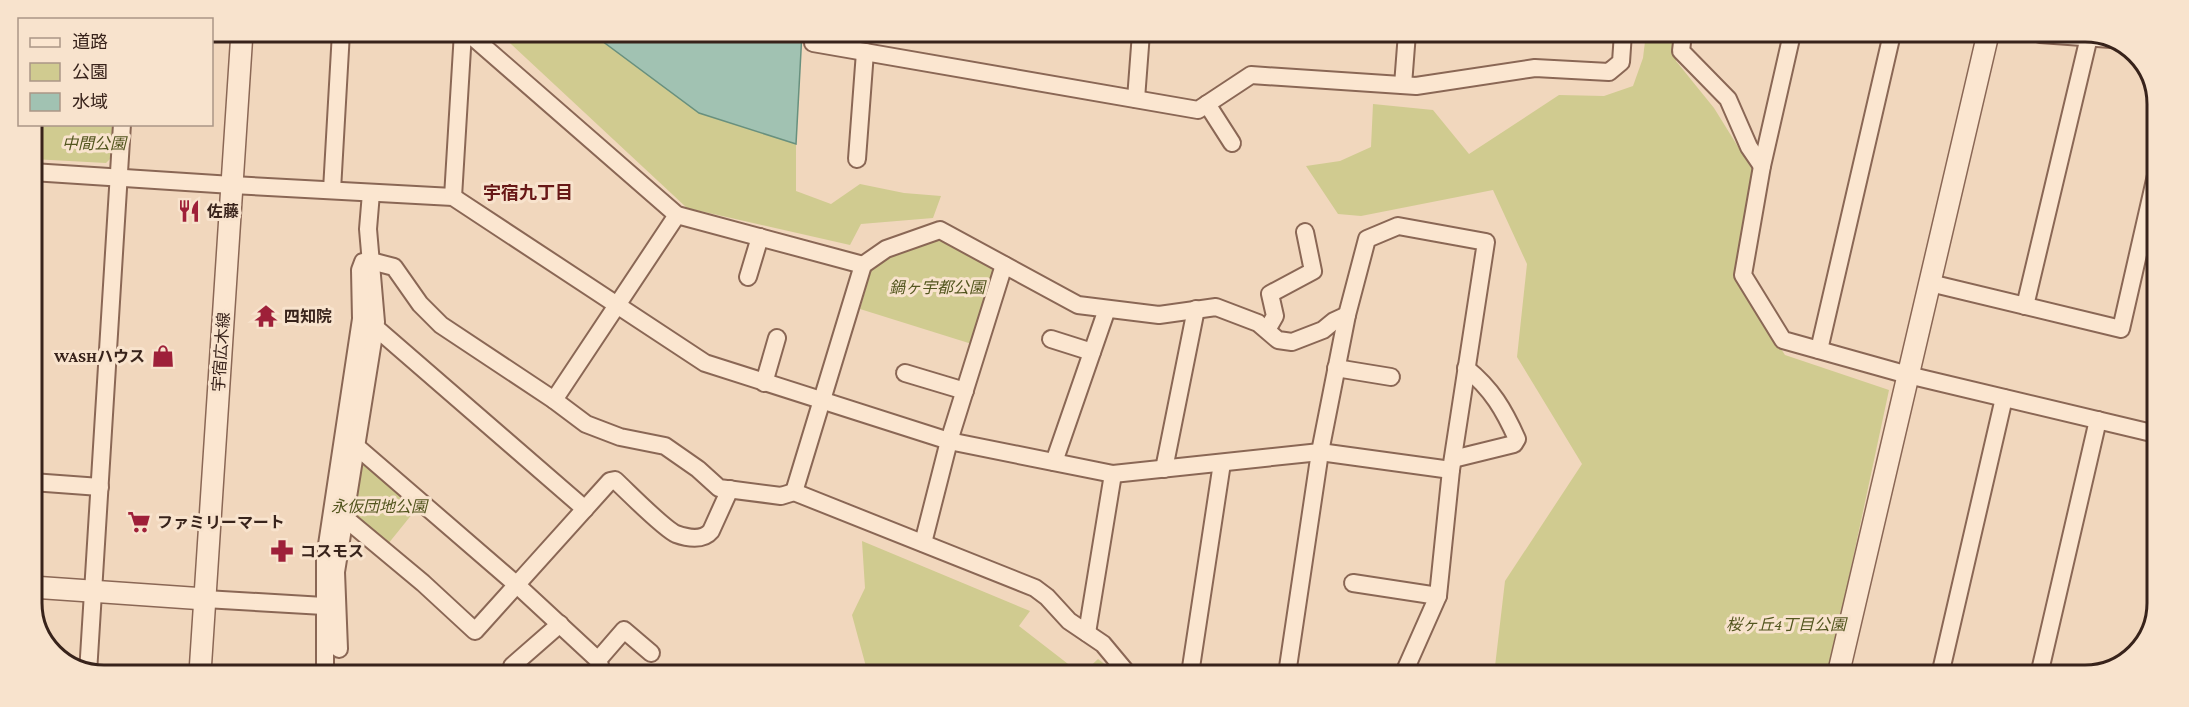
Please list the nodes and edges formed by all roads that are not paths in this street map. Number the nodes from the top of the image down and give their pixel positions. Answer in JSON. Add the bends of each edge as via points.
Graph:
{"nodes":[{"id":1,"x":241,"y":42,"type":"edge"},
{"id":2,"x":340,"y":42,"type":"edge"},
{"id":3,"x":464,"y":42,"type":"edge"},
{"id":4,"x":477,"y":42,"type":"edge"},
{"id":5,"x":813,"y":42,"type":"edge"},
{"id":6,"x":1140,"y":42,"type":"edge"},
{"id":7,"x":1406,"y":42,"type":"edge"},
{"id":8,"x":1622,"y":42,"type":"edge"},
{"id":9,"x":1682,"y":42,"type":"edge"},
{"id":10,"x":1790,"y":42,"type":"edge"},
{"id":11,"x":1890,"y":42,"type":"edge"},
{"id":12,"x":1986,"y":42,"type":"edge"},
{"id":13,"x":2088,"y":42,"type":"edge"},
{"id":14,"x":865,"y":52,"type":"junction"},
{"id":15,"x":1403,"y":85,"type":"junction"},
{"id":16,"x":1136,"y":99,"type":"junction"},
{"id":17,"x":1207,"y":104,"type":"junction"},
{"id":18,"x":122,"y":126,"type":"edge"},
{"id":19,"x":1232,"y":143,"type":"dead end"},
{"id":20,"x":857,"y":159,"type":"dead end"},
{"id":21,"x":1762,"y":166,"type":"junction"},
{"id":22,"x":42,"y":173,"type":"edge"},
{"id":23,"x":119,"y":178,"type":"junction"},
{"id":24,"x":232,"y":186,"type":"junction"},
{"id":25,"x":332,"y":190,"type":"junction"},
{"id":26,"x":371,"y":193,"type":"junction"},
{"id":27,"x":453,"y":197,"type":"junction"},
{"id":28,"x":677,"y":215,"type":"junction"},
{"id":29,"x":2147,"y":215,"type":"edge"},
{"id":30,"x":1305,"y":232,"type":"dead end"},
{"id":31,"x":760,"y":237,"type":"junction"},
{"id":32,"x":371,"y":261,"type":"junction"},
{"id":33,"x":863,"y":265,"type":"junction"},
{"id":34,"x":1004,"y":265,"type":"junction"},
{"id":35,"x":748,"y":277,"type":"dead end"},
{"id":36,"x":1930,"y":284,"type":"junction"},
{"id":37,"x":617,"y":305,"type":"junction"},
{"id":38,"x":2025,"y":306,"type":"junction"},
{"id":39,"x":1107,"y":309,"type":"junction"},
{"id":40,"x":1196,"y":309,"type":"junction"},
{"id":41,"x":1347,"y":315,"type":"junction"},
{"id":42,"x":375,"y":327,"type":"junction"},
{"id":43,"x":1267,"y":330,"type":"junction"},
{"id":44,"x":777,"y":338,"type":"dead end"},
{"id":45,"x":1051,"y":339,"type":"dead end"},
{"id":46,"x":1819,"y":350,"type":"junction"},
{"id":47,"x":1092,"y":352,"type":"junction"},
{"id":48,"x":1336,"y":368,"type":"junction"},
{"id":49,"x":1467,"y":368,"type":"junction"},
{"id":50,"x":905,"y":373,"type":"dead end"},
{"id":51,"x":1908,"y":375,"type":"junction"},
{"id":52,"x":1391,"y":377,"type":"dead end"},
{"id":53,"x":764,"y":383,"type":"junction"},
{"id":54,"x":965,"y":391,"type":"junction"},
{"id":55,"x":2004,"y":398,"type":"junction"},
{"id":56,"x":554,"y":400,"type":"junction"},
{"id":57,"x":822,"y":401,"type":"junction"},
{"id":58,"x":2098,"y":420,"type":"junction"},
{"id":59,"x":2147,"y":432,"type":"edge"},
{"id":60,"x":949,"y":441,"type":"junction"},
{"id":61,"x":356,"y":446,"type":"junction"},
{"id":62,"x":1320,"y":452,"type":"junction"},
{"id":63,"x":1054,"y":462,"type":"junction"},
{"id":64,"x":1222,"y":463,"type":"junction"},
{"id":65,"x":1452,"y":464,"type":"junction"},
{"id":66,"x":1164,"y":469,"type":"junction"},
{"id":67,"x":1113,"y":474,"type":"junction"},
{"id":68,"x":42,"y":483,"type":"edge"},
{"id":69,"x":100,"y":487,"type":"junction"},
{"id":70,"x":730,"y":489,"type":"junction"},
{"id":71,"x":794,"y":492,"type":"junction"},
{"id":72,"x":585,"y":509,"type":"junction"},
{"id":73,"x":345,"y":518,"type":"junction"},
{"id":74,"x":923,"y":543,"type":"junction"},
{"id":75,"x":1353,"y":584,"type":"dead end"},
{"id":76,"x":517,"y":585,"type":"junction"},
{"id":77,"x":42,"y":588,"type":"edge"},
{"id":78,"x":93,"y":592,"type":"junction"},
{"id":79,"x":1438,"y":596,"type":"junction"},
{"id":80,"x":205,"y":599,"type":"junction"},
{"id":81,"x":324,"y":606,"type":"junction"},
{"id":82,"x":560,"y":624,"type":"junction"},
{"id":83,"x":1087,"y":633,"type":"junction"},
{"id":84,"x":339,"y":649,"type":"dead end"},
{"id":85,"x":651,"y":653,"type":"dead end"},
{"id":86,"x":89,"y":663,"type":"edge"},
{"id":87,"x":201,"y":665,"type":"edge"},
{"id":88,"x":325,"y":665,"type":"edge"},
{"id":89,"x":513,"y":665,"type":"edge"},
{"id":90,"x":599,"y":665,"type":"edge"},
{"id":91,"x":602,"y":665,"type":"edge"},
{"id":92,"x":1120,"y":665,"type":"edge"},
{"id":93,"x":1191,"y":665,"type":"edge"},
{"id":94,"x":1288,"y":665,"type":"edge"},
{"id":95,"x":1407,"y":665,"type":"edge"},
{"id":96,"x":1840,"y":665,"type":"edge"},
{"id":97,"x":1942,"y":665,"type":"edge"},
{"id":98,"x":2041,"y":665,"type":"edge"}],
"edges":[{"from":1,"to":24,"type":"street","name":"宇宿広木線"},
{"from":2,"to":25,"type":"street"},
{"from":3,"to":27,"type":"street"},
{"from":4,"to":28,"type":"street"},
{"from":5,"to":14,"type":"street"},
{"from":6,"to":16,"type":"street"},
{"from":7,"to":15,"type":"street"},
{"from":8,"to":15,"type":"street","via":[[1621,62],[1609,72],[1534,68]]},
{"from":9,"to":21,"type":"street","via":[[1681,51],[1728,99]]},
{"from":10,"to":21,"type":"street"},
{"from":11,"to":46,"type":"street"},
{"from":12,"to":36,"type":"street"},
{"from":13,"to":38,"type":"street"},
{"from":14,"to":16,"type":"street"},
{"from":14,"to":20,"type":"street"},
{"from":15,"to":17,"type":"street","via":[[1251,75]]},
{"from":16,"to":17,"type":"street","via":[[1198,110]]},
{"from":17,"to":19,"type":"street"},
{"from":18,"to":23,"type":"street"},
{"from":21,"to":46,"type":"street","via":[[1743,275],[1784,340]]},
{"from":22,"to":23,"type":"street"},
{"from":23,"to":24,"type":"street"},
{"from":23,"to":69,"type":"street"},
{"from":24,"to":25,"type":"street"},
{"from":24,"to":80,"type":"street","name":"宇宿広木線"},
{"from":25,"to":26,"type":"street"},
{"from":26,"to":27,"type":"street"},
{"from":26,"to":32,"type":"street"},
{"from":27,"to":37,"type":"street"},
{"from":28,"to":31,"type":"street"},
{"from":28,"to":37,"type":"street"},
{"from":29,"to":38,"type":"street","via":[[2121,329]]},
{"from":30,"to":43,"type":"street","via":[[1313,271],[1270,294],[1275,316]]},
{"from":31,"to":33,"type":"street"},
{"from":31,"to":35,"type":"street"},
{"from":32,"to":42,"type":"street"},
{"from":32,"to":56,"type":"street","via":[[394,267],[420,304],[441,325]]},
{"from":32,"to":81,"type":"street","via":[[363,262],[360,270],[361,319],[325,558]]},
{"from":33,"to":34,"type":"street","via":[[886,249],[940,230]]},
{"from":33,"to":57,"type":"street"},
{"from":34,"to":39,"type":"street","via":[[1078,305]]},
{"from":34,"to":54,"type":"street"},
{"from":36,"to":38,"type":"street"},
{"from":36,"to":51,"type":"street"},
{"from":37,"to":53,"type":"street","via":[[705,363]]},
{"from":37,"to":56,"type":"street"},
{"from":39,"to":40,"type":"street","via":[[1158,315]]},
{"from":39,"to":47,"type":"street"},
{"from":40,"to":43,"type":"street","via":[[1216,307]]},
{"from":40,"to":66,"type":"street"},
{"from":41,"to":43,"type":"street","via":[[1292,342],[1278,340]]},
{"from":41,"to":48,"type":"street"},
{"from":41,"to":49,"type":"street","via":[[1367,238],[1398,226],[1486,242]]},
{"from":42,"to":61,"type":"street"},
{"from":42,"to":72,"type":"street"},
{"from":44,"to":53,"type":"street"},
{"from":45,"to":47,"type":"street"},
{"from":46,"to":51,"type":"street"},
{"from":47,"to":63,"type":"street"},
{"from":48,"to":52,"type":"street"},
{"from":48,"to":62,"type":"street"},
{"from":49,"to":65,"type":"street"},
{"from":49,"to":65,"type":"street","via":[[1504,409],[1517,439],[1515,444]]},
{"from":50,"to":54,"type":"street"},
{"from":51,"to":55,"type":"street"},
{"from":51,"to":96,"type":"street"},
{"from":53,"to":57,"type":"street"},
{"from":54,"to":60,"type":"street"},
{"from":55,"to":58,"type":"street"},
{"from":55,"to":97,"type":"street"},
{"from":56,"to":70,"type":"street","via":[[596,429],[665,446],[719,488]]},
{"from":57,"to":60,"type":"street"},
{"from":57,"to":71,"type":"street"},
{"from":58,"to":59,"type":"street"},
{"from":58,"to":98,"type":"street"},
{"from":60,"to":63,"type":"street"},
{"from":60,"to":74,"type":"street"},
{"from":61,"to":73,"type":"street"},
{"from":61,"to":76,"type":"street"},
{"from":62,"to":64,"type":"street"},
{"from":62,"to":65,"type":"street"},
{"from":62,"to":94,"type":"street"},
{"from":63,"to":67,"type":"street"},
{"from":64,"to":66,"type":"street"},
{"from":64,"to":93,"type":"street"},
{"from":65,"to":79,"type":"street"},
{"from":66,"to":67,"type":"street"},
{"from":67,"to":83,"type":"street"},
{"from":68,"to":69,"type":"street"},
{"from":69,"to":78,"type":"street"},
{"from":70,"to":71,"type":"street","via":[[780,496]]},
{"from":70,"to":72,"type":"street","via":[[711,531],[707,536],[694,538],[674,533],[615,480]]},
{"from":71,"to":74,"type":"street"},
{"from":72,"to":76,"type":"street"},
{"from":73,"to":76,"type":"street","via":[[475,631]]},
{"from":73,"to":84,"type":"street","via":[[336,572]]},
{"from":74,"to":83,"type":"street","via":[[1035,588]]},
{"from":75,"to":79,"type":"street"},
{"from":76,"to":82,"type":"street"},
{"from":77,"to":78,"type":"street"},
{"from":78,"to":80,"type":"street"},
{"from":78,"to":86,"type":"street"},
{"from":79,"to":95,"type":"street"},
{"from":80,"to":81,"type":"street"},
{"from":80,"to":87,"type":"street","name":"宇宿広木線"},
{"from":81,"to":88,"type":"street"},
{"from":82,"to":89,"type":"street"},
{"from":82,"to":90,"type":"street"},
{"from":83,"to":92,"type":"street","via":[[1103,644]]},
{"from":85,"to":91,"type":"street","via":[[624,630]]}]}
